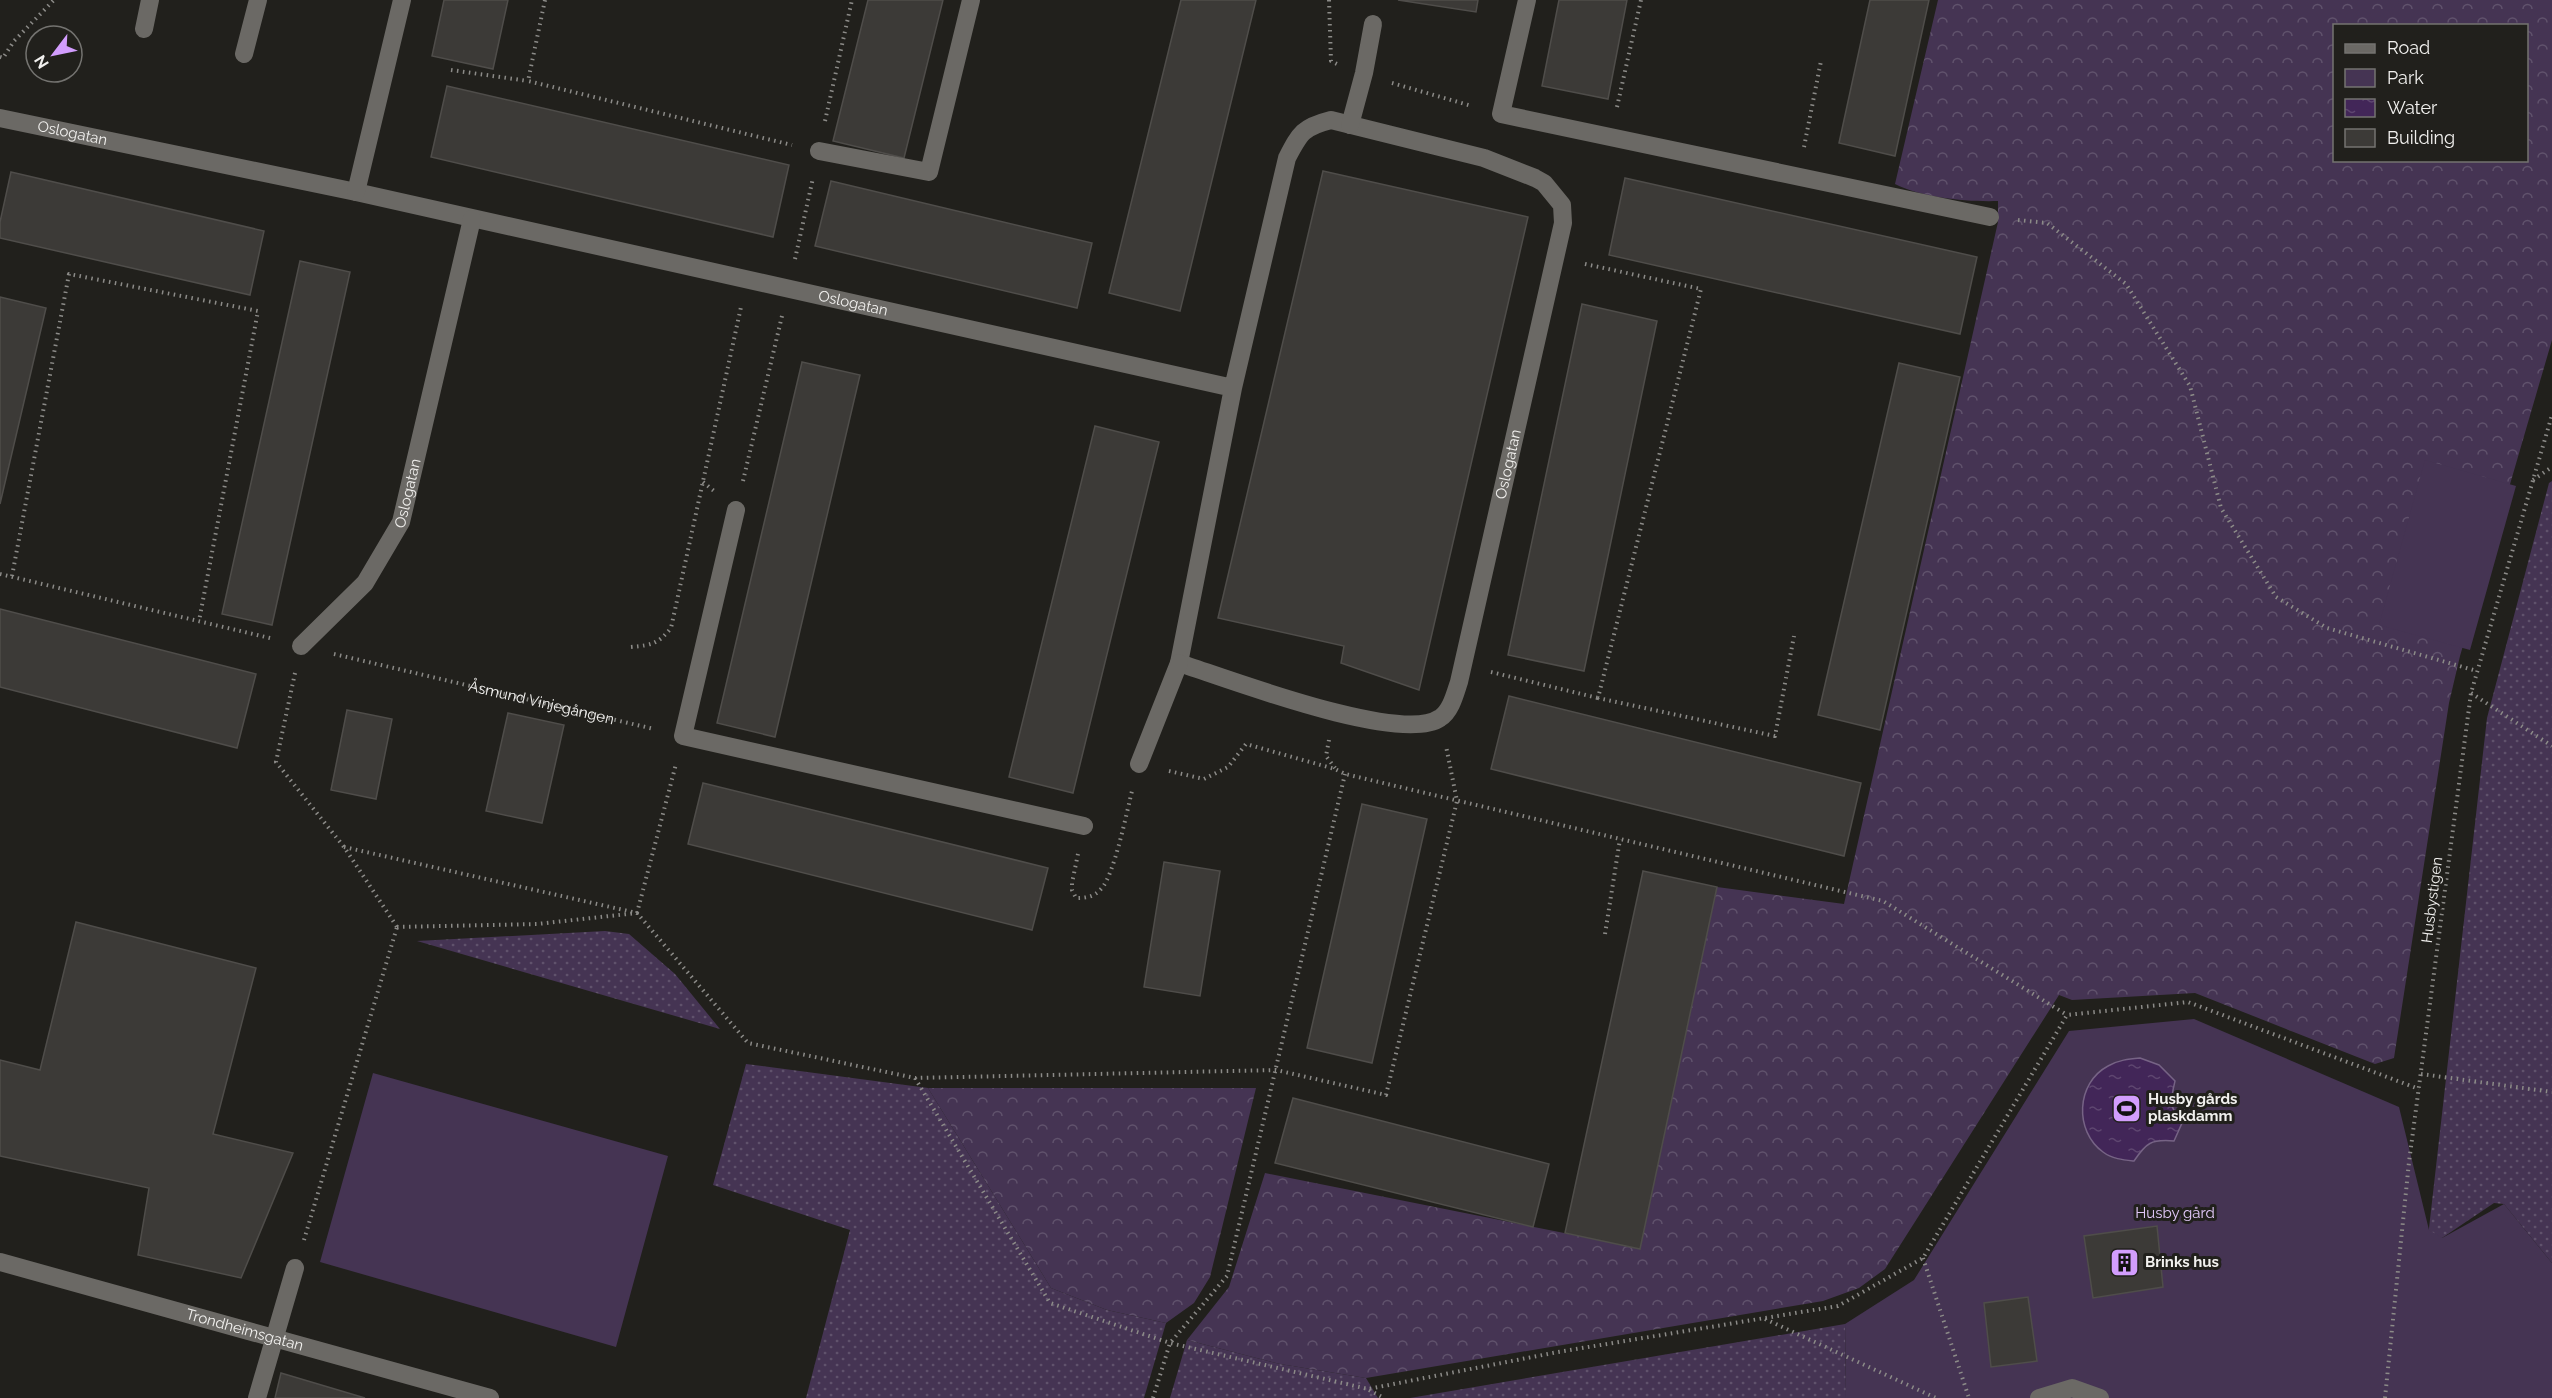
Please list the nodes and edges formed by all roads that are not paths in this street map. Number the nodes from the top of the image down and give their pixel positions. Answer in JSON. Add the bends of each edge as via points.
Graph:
{"nodes":[{"id":1,"x":150,"y":0,"type":"edge"},
{"id":2,"x":258,"y":0,"type":"edge"},
{"id":3,"x":402,"y":0,"type":"edge"},
{"id":4,"x":971,"y":0,"type":"edge"},
{"id":5,"x":1527,"y":0,"type":"edge"},
{"id":6,"x":1373,"y":24,"type":"dead end"},
{"id":7,"x":144,"y":29,"type":"dead end"},
{"id":8,"x":244,"y":54,"type":"dead end"},
{"id":9,"x":0,"y":118,"type":"edge"},
{"id":10,"x":1350,"y":125,"type":"junction"},
{"id":11,"x":819,"y":151,"type":"road end"},
{"id":12,"x":356,"y":192,"type":"junction"},
{"id":13,"x":1990,"y":217,"type":"road end"},
{"id":14,"x":472,"y":219,"type":"junction"},
{"id":15,"x":1233,"y":388,"type":"junction"},
{"id":16,"x":736,"y":510,"type":"road end"},
{"id":17,"x":301,"y":646,"type":"road end"},
{"id":18,"x":1179,"y":663,"type":"junction"},
{"id":19,"x":1138,"y":764,"type":"road end"},
{"id":20,"x":1084,"y":826,"type":"dead end"},
{"id":21,"x":0,"y":1262,"type":"edge"},
{"id":22,"x":296,"y":1268,"type":"road end"},
{"id":23,"x":258,"y":1395,"type":"edge"},
{"id":24,"x":490,"y":1398,"type":"edge"},
{"id":25,"x":2039,"y":1398,"type":"edge"},
{"id":26,"x":2100,"y":1398,"type":"edge"}],
"edges":[{"from":1,"to":7,"type":"street"},
{"from":2,"to":8,"type":"street"},
{"from":3,"to":12,"type":"street"},
{"from":4,"to":11,"type":"street","via":[[929,172]]},
{"from":5,"to":13,"type":"street","via":[[1501,114]]},
{"from":6,"to":10,"type":"street"},
{"from":9,"to":12,"type":"street","name":"Oslogatan"},
{"from":10,"to":15,"type":"street","name":"Oslogatan","via":[[1331,120],[1313,124],[1300,133],[1287,158]]},
{"from":10,"to":18,"type":"street","name":"Oslogatan","via":[[1484,158],[1544,183],[1562,205],[1563,223],[1453,701],[1441,718],[1403,726],[1335,713]]},
{"from":12,"to":14,"type":"street","name":"Oslogatan"},
{"from":14,"to":15,"type":"street","name":"Oslogatan"},
{"from":14,"to":17,"type":"street","name":"Oslogatan","via":[[402,522],[365,583]]},
{"from":15,"to":18,"type":"street","name":"Oslogatan"},
{"from":16,"to":20,"type":"street","via":[[683,736]]},
{"from":18,"to":19,"type":"street","name":"Oslogatan"},
{"from":21,"to":24,"type":"street","name":"Trondheimsgatan"},
{"from":22,"to":23,"type":"street"},
{"from":25,"to":26,"type":"street","via":[[2072,1388]]}]}
